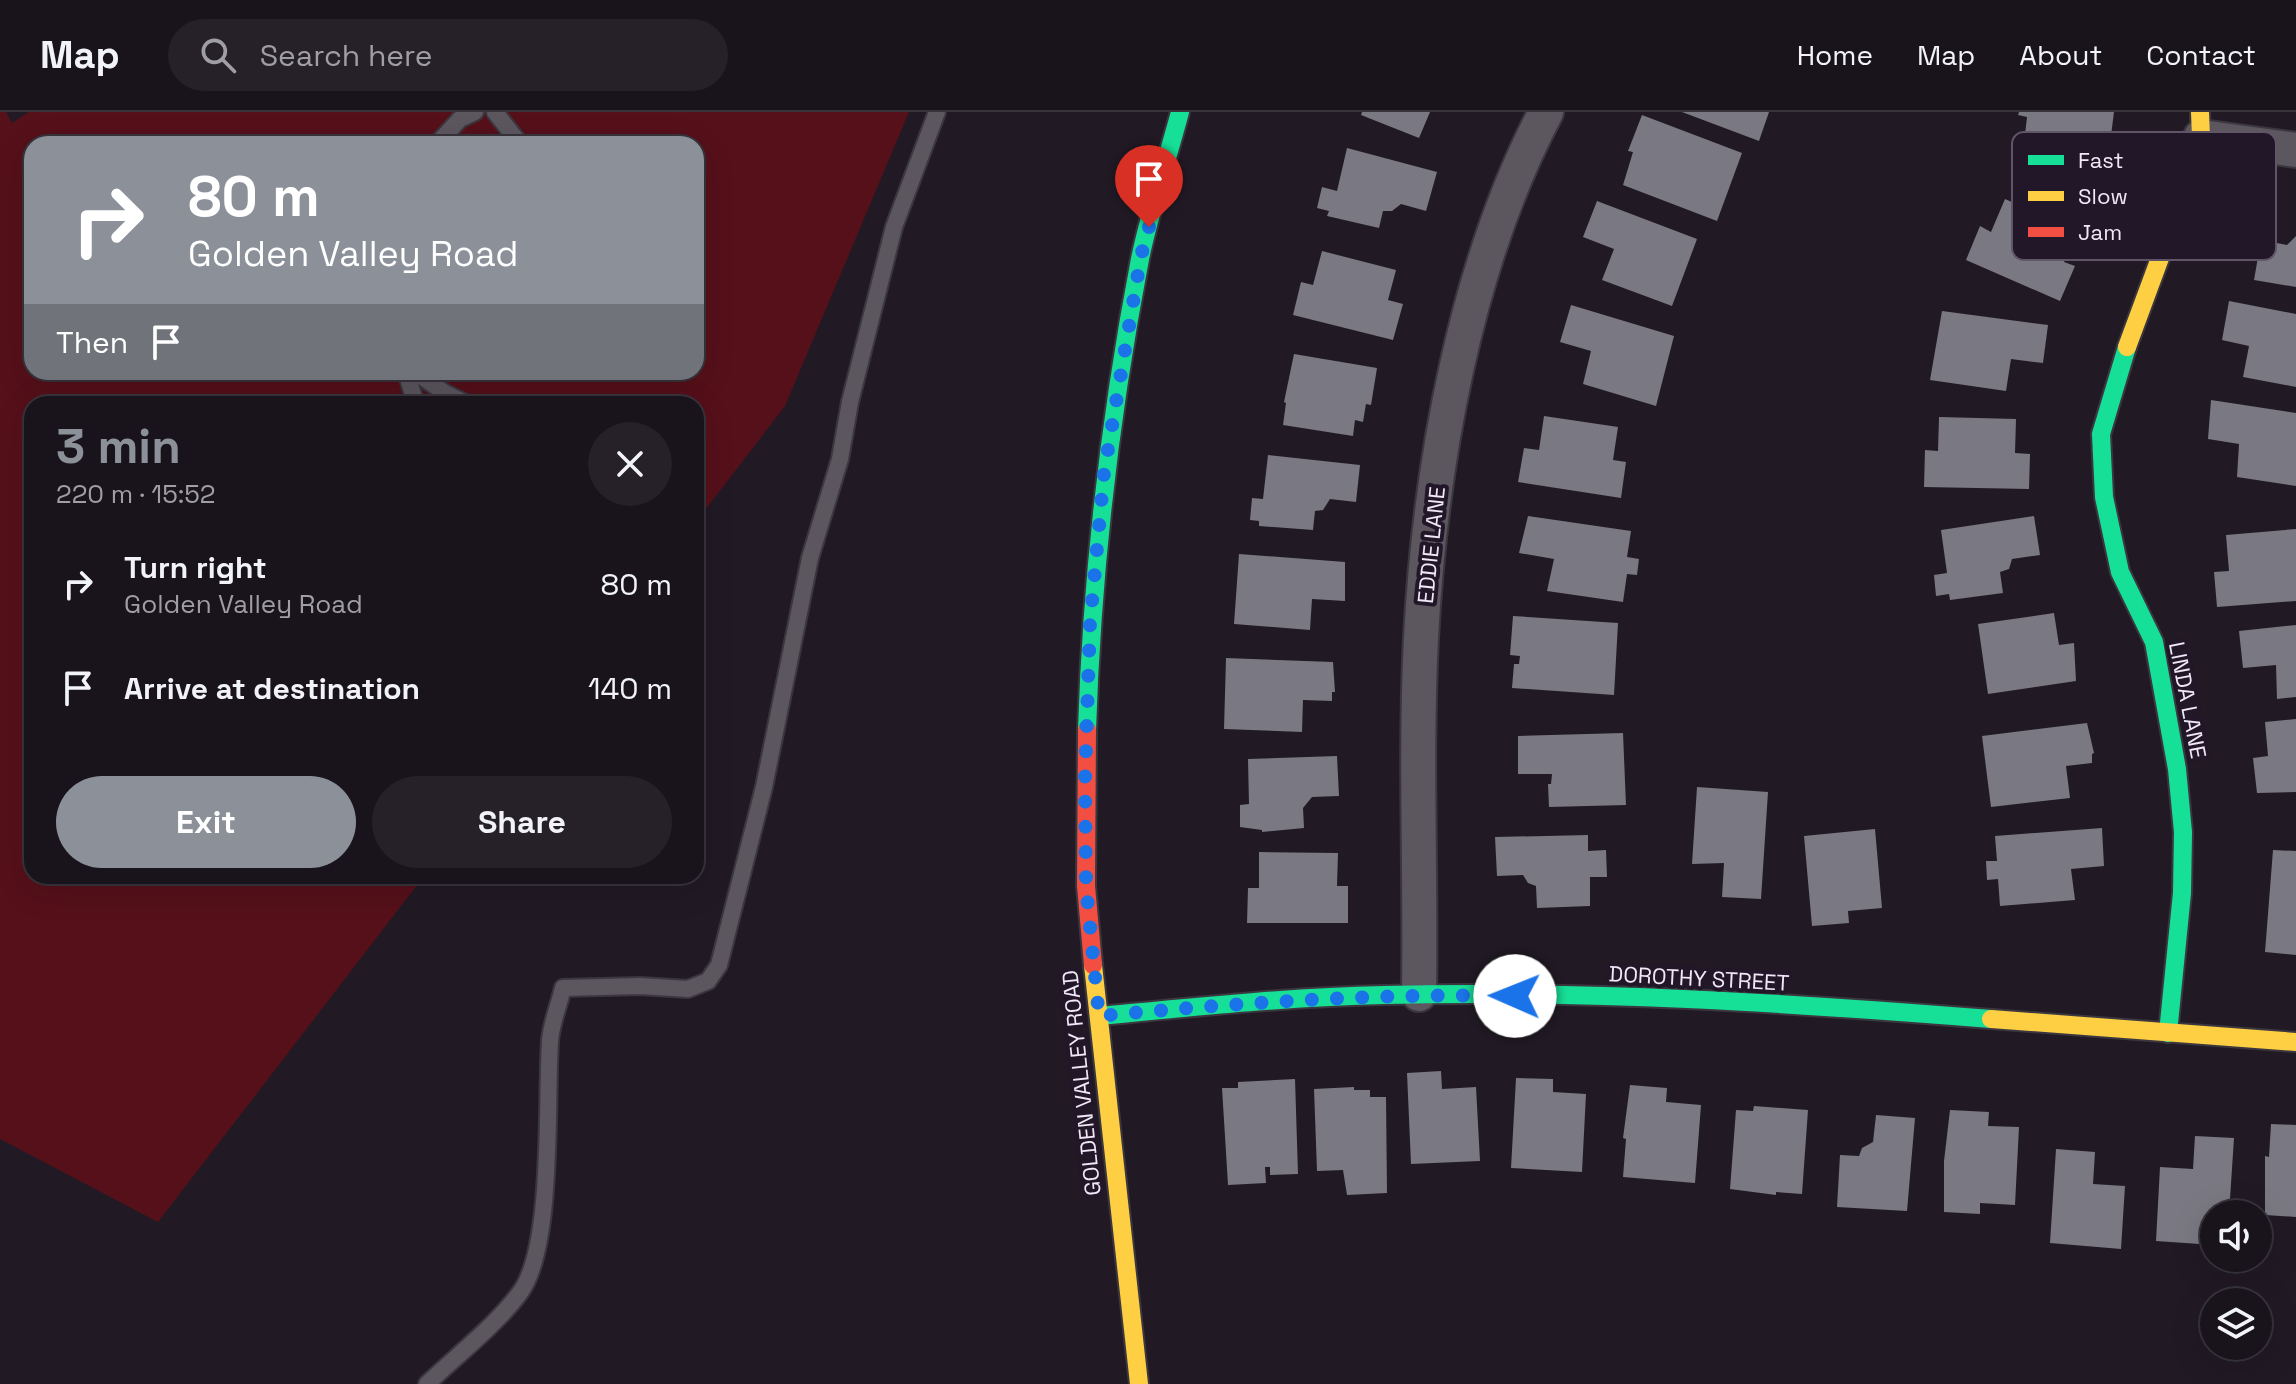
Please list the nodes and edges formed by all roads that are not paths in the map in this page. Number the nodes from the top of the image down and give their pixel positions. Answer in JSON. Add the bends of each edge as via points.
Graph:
{"nodes":[{"id":1,"x":475,"y":112,"type":"edge"},
{"id":2,"x":495,"y":112,"type":"edge"},
{"id":3,"x":937,"y":112,"type":"edge"},
{"id":4,"x":1180,"y":112,"type":"edge"},
{"id":5,"x":1546,"y":112,"type":"edge"},
{"id":6,"x":2200,"y":124,"type":"edge"},
{"id":7,"x":2230,"y":132,"type":"edge"},
{"id":8,"x":444,"y":136,"type":"edge"},
{"id":9,"x":514,"y":136,"type":"edge"},
{"id":10,"x":2276,"y":145,"type":"edge"},
{"id":11,"x":2296,"y":150,"type":"edge"},
{"id":12,"x":2159,"y":260,"type":"edge"},
{"id":13,"x":426,"y":380,"type":"edge"},
{"id":14,"x":451,"y":396,"type":"edge"},
{"id":15,"x":1419,"y":994,"type":"junction"},
{"id":16,"x":1099,"y":1016,"type":"junction"},
{"id":17,"x":2168,"y":1033,"type":"junction"},
{"id":18,"x":2296,"y":1042,"type":"edge"},
{"id":19,"x":427,"y":1384,"type":"edge"},
{"id":20,"x":1139,"y":1384,"type":"edge"}],
"edges":[{"from":1,"to":8,"type":"lane"},
{"from":2,"to":9,"type":"lane"},
{"from":3,"to":19,"type":"lane","via":[[894,227],[840,459],[810,558],[764,787],[719,965],[708,981],[688,989],[563,988],[550,1037],[548,1137],[534,1264],[520,1293]]},
{"from":4,"to":16,"type":"street","name":"GOLDEN VALLEY ROAD","via":[[1141,256],[1104,473],[1090,624],[1086,886]]},
{"from":5,"to":15,"type":"street","name":"EDDIE LANE","via":[[1509,193],[1471,310],[1433,506],[1421,637]]},
{"from":6,"to":7,"type":"street"},
{"from":10,"to":11,"type":"street"},
{"from":12,"to":17,"type":"street","name":"LINDA LANE","via":[[2101,434],[2104,497],[2120,572],[2154,642],[2177,769],[2182,893]]},
{"from":13,"to":14,"type":"lane"},
{"from":15,"to":16,"type":"street","name":"DOROTHY STREET"},
{"from":15,"to":17,"type":"street","name":"DOROTHY STREET","via":[[1641,997]]},
{"from":16,"to":20,"type":"street","name":"GOLDEN VALLEY ROAD"},
{"from":17,"to":18,"type":"street","name":"DOROTHY STREET"}]}
